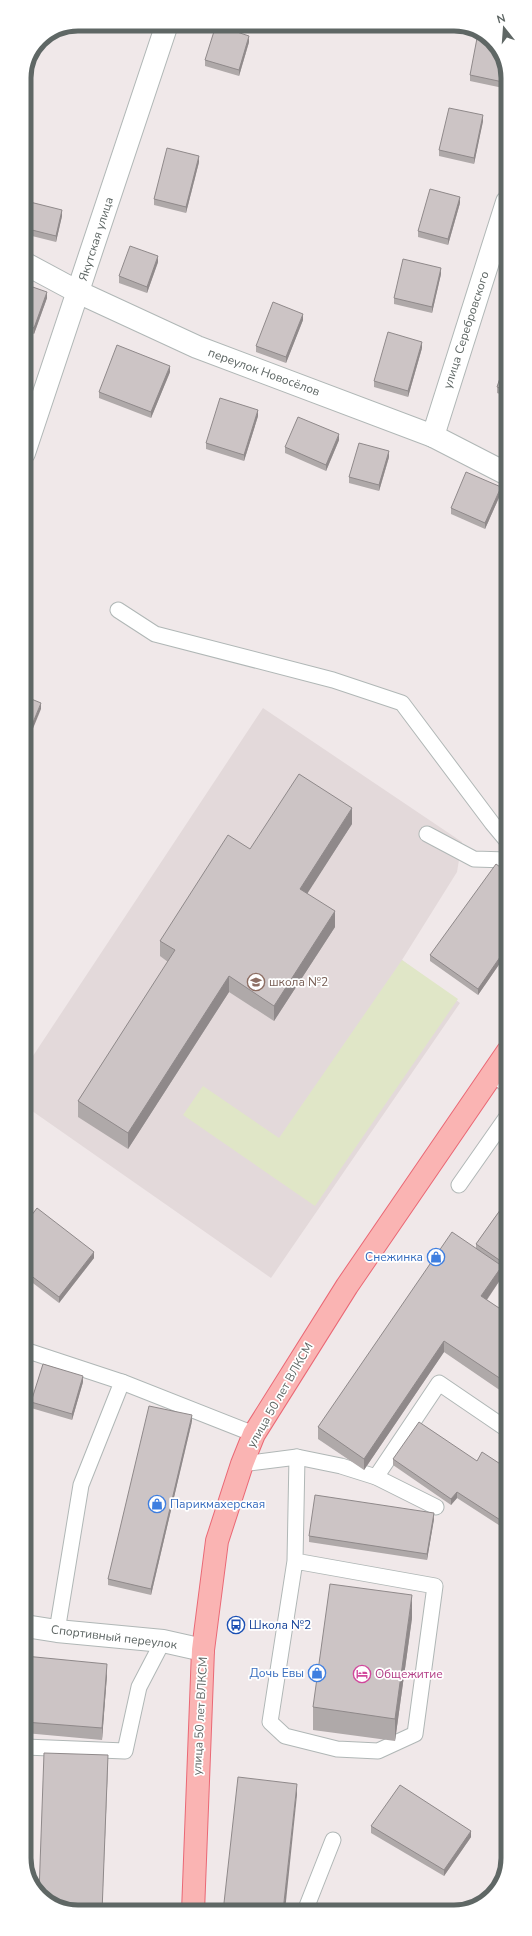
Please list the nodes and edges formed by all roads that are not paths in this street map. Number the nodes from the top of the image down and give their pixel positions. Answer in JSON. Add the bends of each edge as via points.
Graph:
{"nodes":[{"id":1,"x":165,"y":31,"type":"edge"},
{"id":2,"x":501,"y":221,"type":"edge"},
{"id":3,"x":31,"y":267,"type":"edge"},
{"id":4,"x":78,"y":292,"type":"junction"},
{"id":5,"x":31,"y":432,"type":"edge"},
{"id":6,"x":433,"y":436,"type":"junction"},
{"id":7,"x":501,"y":471,"type":"edge"},
{"id":8,"x":118,"y":610,"type":"dead end"},
{"id":9,"x":427,"y":834,"type":"dead end"},
{"id":10,"x":501,"y":834,"type":"edge"},
{"id":11,"x":501,"y":860,"type":"edge"},
{"id":12,"x":500,"y":1080,"type":"edge"},
{"id":13,"x":501,"y":1125,"type":"edge"},
{"id":14,"x":459,"y":1185,"type":"dead end"},
{"id":15,"x":31,"y":1352,"type":"edge"},
{"id":16,"x":122,"y":1382,"type":"junction"},
{"id":17,"x":501,"y":1425,"type":"edge"},
{"id":18,"x":254,"y":1434,"type":"junction"},
{"id":19,"x":297,"y":1457,"type":"junction"},
{"id":20,"x":242,"y":1464,"type":"junction"},
{"id":21,"x":376,"y":1477,"type":"junction"},
{"id":22,"x":436,"y":1507,"type":"dead end"},
{"id":23,"x":295,"y":1561,"type":"junction"},
{"id":24,"x":31,"y":1627,"type":"edge"},
{"id":25,"x":57,"y":1631,"type":"junction"},
{"id":26,"x":163,"y":1641,"type":"junction"},
{"id":27,"x":203,"y":1650,"type":"junction"},
{"id":28,"x":31,"y":1747,"type":"edge"},
{"id":29,"x":333,"y":1840,"type":"dead end"},
{"id":30,"x":193,"y":1905,"type":"edge"},
{"id":31,"x":307,"y":1905,"type":"edge"}],
"edges":[{"from":1,"to":4,"type":"street","name":"Якутская улица"},
{"from":2,"to":6,"type":"street","name":"улица Серебровского"},
{"from":3,"to":4,"type":"street","name":"переулок Новосёлов"},
{"from":4,"to":5,"type":"street","name":"Якутская улица"},
{"from":4,"to":6,"type":"street","name":"переулок Новосёлов","via":[[197,347]]},
{"from":6,"to":7,"type":"street","name":"переулок Новосёлов"},
{"from":8,"to":10,"type":"lane","via":[[155,634],[333,680],[402,703]]},
{"from":9,"to":11,"type":"lane","via":[[474,859]]},
{"from":12,"to":18,"type":"main road","name":"улица 50 лет ВЛКСМ","via":[[347,1286]]},
{"from":13,"to":14,"type":"lane"},
{"from":15,"to":16,"type":"lane"},
{"from":16,"to":18,"type":"lane"},
{"from":16,"to":25,"type":"lane","via":[[81,1485]]},
{"from":17,"to":21,"type":"lane","via":[[439,1383]]},
{"from":18,"to":20,"type":"main road","name":"улица 50 лет ВЛКСМ"},
{"from":19,"to":20,"type":"lane"},
{"from":19,"to":21,"type":"lane","via":[[341,1466]]},
{"from":19,"to":23,"type":"lane"},
{"from":20,"to":27,"type":"main road","name":"улица 50 лет ВЛКСМ","via":[[217,1541]]},
{"from":21,"to":22,"type":"lane"},
{"from":23,"to":23,"type":"lane","via":[[435,1586],[416,1734],[378,1751],[337,1749],[285,1736],[270,1722]]},
{"from":24,"to":25,"type":"street","name":"Спортивный переулок"},
{"from":25,"to":26,"type":"street","name":"Спортивный переулок"},
{"from":26,"to":27,"type":"street","name":"Спортивный переулок"},
{"from":26,"to":28,"type":"lane","via":[[139,1687],[125,1751]]},
{"from":27,"to":30,"type":"main road","name":"улица 50 лет ВЛКСМ"},
{"from":29,"to":31,"type":"lane"}]}
